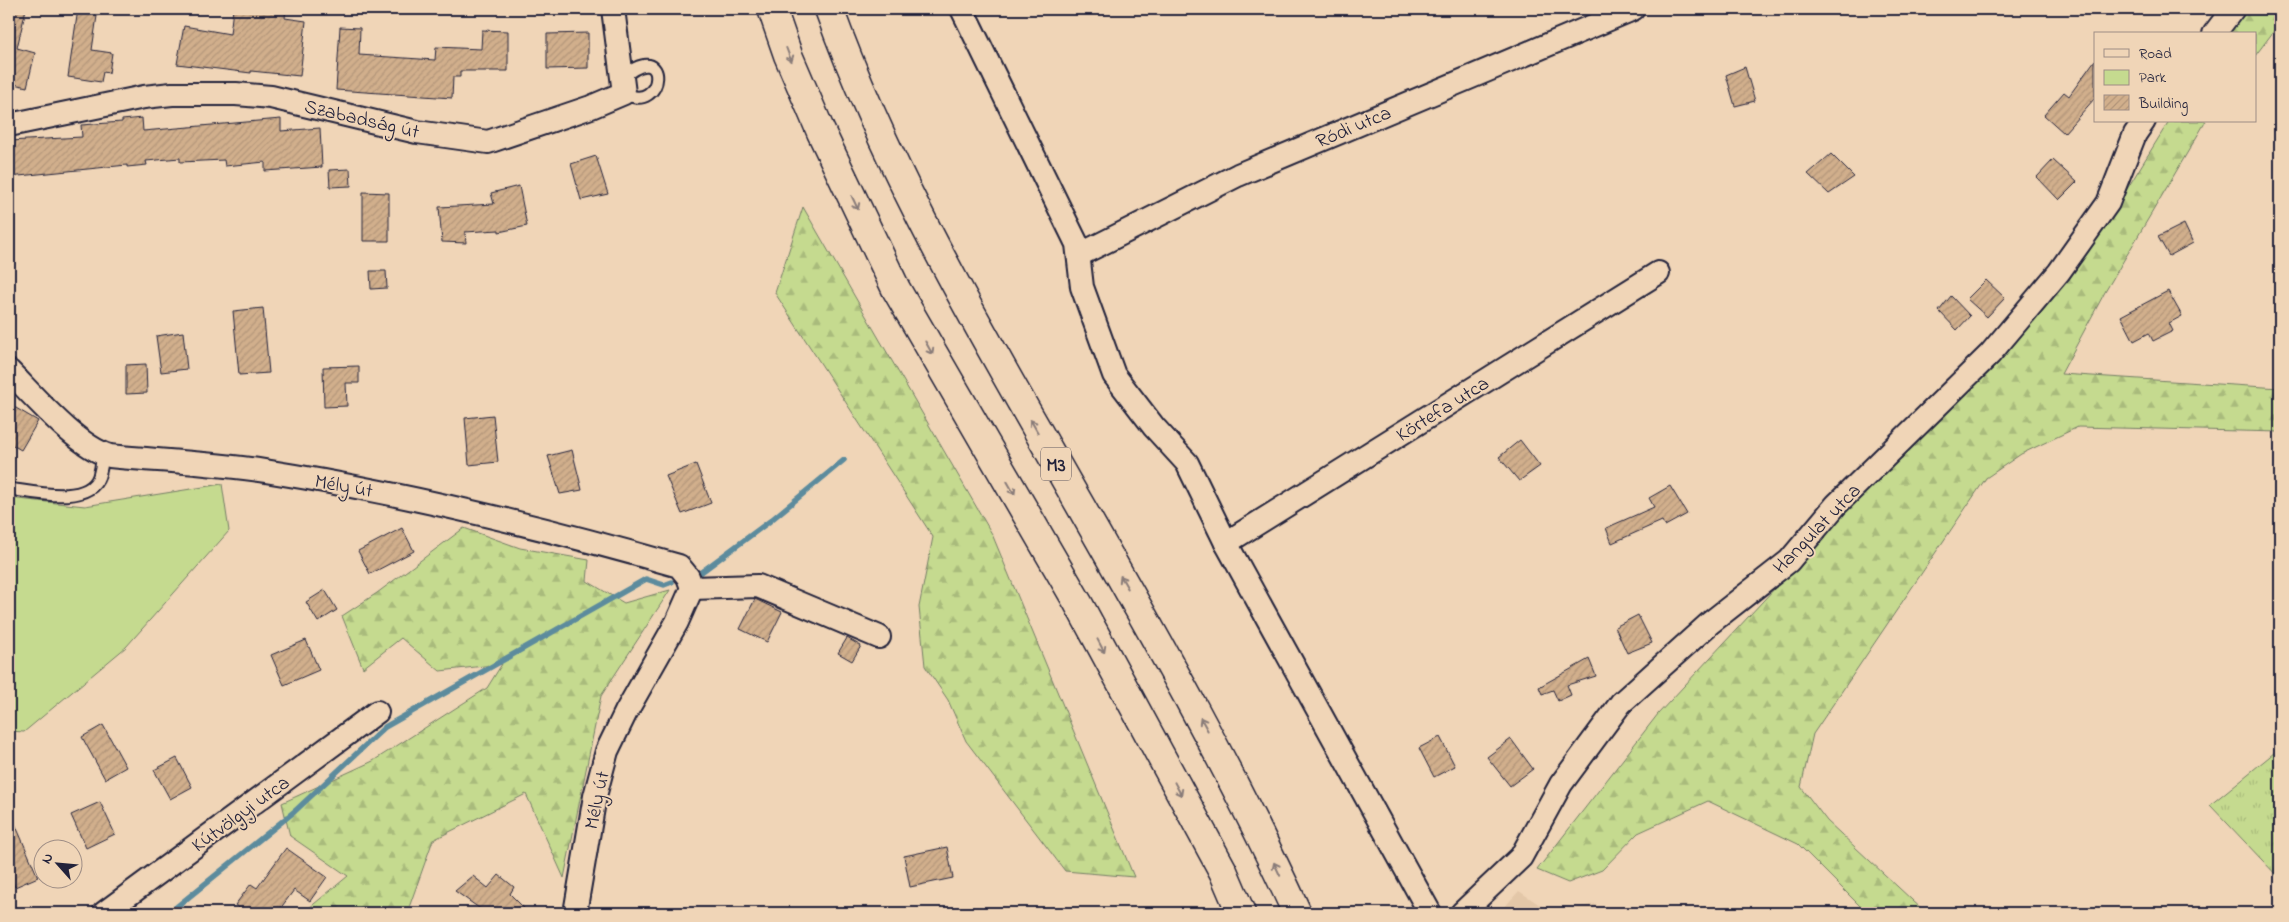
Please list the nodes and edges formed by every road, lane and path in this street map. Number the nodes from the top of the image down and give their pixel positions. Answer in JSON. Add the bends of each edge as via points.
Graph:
{"nodes":[{"id":1,"x":613,"y":9,"type":"edge"},
{"id":2,"x":772,"y":9,"type":"edge"},
{"id":3,"x":829,"y":9,"type":"edge"},
{"id":4,"x":962,"y":9,"type":"edge"},
{"id":5,"x":1633,"y":9,"type":"edge"},
{"id":6,"x":2233,"y":9,"type":"edge"},
{"id":7,"x":2216,"y":32,"type":"edge"},
{"id":8,"x":2143,"y":122,"type":"edge"},
{"id":9,"x":9,"y":124,"type":"edge"},
{"id":10,"x":1078,"y":255,"type":"junction"},
{"id":11,"x":1658,"y":273,"type":"dead end"},
{"id":12,"x":9,"y":370,"type":"edge"},
{"id":13,"x":101,"y":454,"type":"junction"},
{"id":14,"x":9,"y":489,"type":"edge"},
{"id":15,"x":1226,"y":543,"type":"junction"},
{"id":16,"x":692,"y":588,"type":"junction"},
{"id":17,"x":879,"y":637,"type":"dead end"},
{"id":18,"x":377,"y":712,"type":"dead end"},
{"id":19,"x":104,"y":913,"type":"edge"},
{"id":20,"x":575,"y":913,"type":"edge"},
{"id":21,"x":1241,"y":913,"type":"edge"},
{"id":22,"x":1297,"y":913,"type":"edge"},
{"id":23,"x":1430,"y":913,"type":"edge"},
{"id":24,"x":1462,"y":913,"type":"edge"}],
"edges":[{"from":1,"to":9,"type":"street","name":"Szabadság út","via":[[623,85],[591,107],[488,142],[417,132],[271,98],[236,94],[144,97]]},
{"from":2,"to":21,"type":"highway","number":"M3","one_way":true,"via":[[821,132],[896,289],[1078,603],[1222,871]]},
{"from":22,"to":3,"type":"highway","number":"M3","one_way":true,"via":[[1208,730],[927,232],[867,105]]},
{"from":4,"to":10,"type":"street","via":[[1077,244]]},
{"from":5,"to":10,"type":"street","name":"Ródi utca","via":[[1238,175]]},
{"from":6,"to":7,"type":"street"},
{"from":8,"to":24,"type":"street","name":"Hangulat utca","via":[[2135,134],[2108,203],[2059,272],[1990,354],[1836,505],[1789,561],[1710,622],[1621,703],[1561,784],[1521,857]]},
{"from":10,"to":15,"type":"street","via":[[1082,287],[1114,375],[1154,428],[1187,463]]},
{"from":11,"to":15,"type":"street","name":"Körtefa utca"},
{"from":12,"to":13,"type":"street","name":"Mély út","via":[[76,436]]},
{"from":13,"to":14,"type":"lane","via":[[103,463],[97,482],[85,492],[67,495]]},
{"from":13,"to":16,"type":"street","name":"Mély út","via":[[264,471],[413,498],[565,533],[679,566]]},
{"from":15,"to":23,"type":"street"},
{"from":16,"to":17,"type":"street","via":[[758,586]]},
{"from":16,"to":20,"type":"street","name":"Mély út","via":[[607,752],[595,796]]},
{"from":18,"to":19,"type":"street","name":"Kútvölgyi utca"}]}
